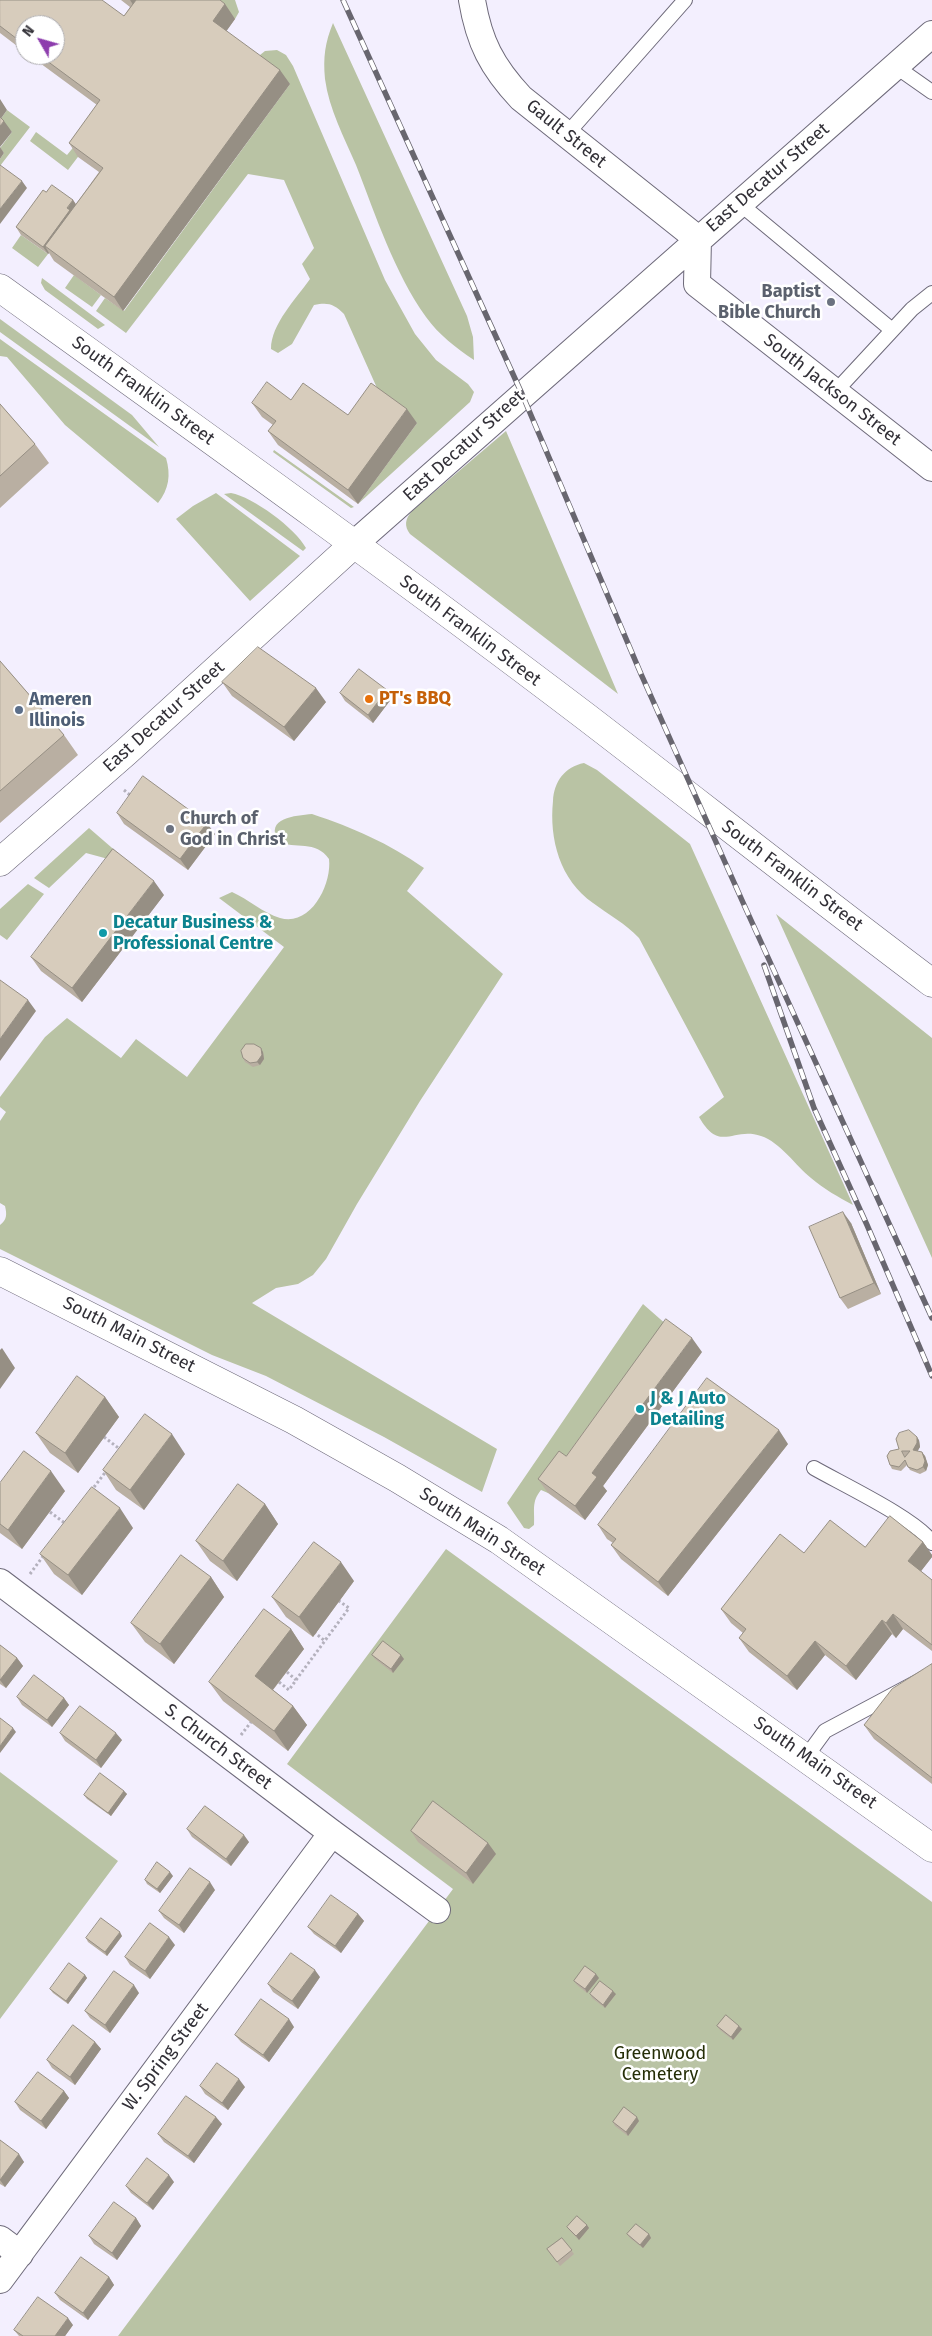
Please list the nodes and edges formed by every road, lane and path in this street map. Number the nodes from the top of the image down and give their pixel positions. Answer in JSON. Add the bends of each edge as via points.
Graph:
{"nodes":[{"id":1,"x":472,"y":0,"type":"edge"},
{"id":2,"x":685,"y":0,"type":"edge"},
{"id":3,"x":932,"y":34,"type":"edge"},
{"id":4,"x":895,"y":66,"type":"junction"},
{"id":5,"x":932,"y":92,"type":"edge"},
{"id":6,"x":566,"y":135,"type":"junction"},
{"id":7,"x":739,"y":203,"type":"junction"},
{"id":8,"x":698,"y":240,"type":"junction"},
{"id":9,"x":0,"y":288,"type":"edge"},
{"id":10,"x":932,"y":293,"type":"edge"},
{"id":11,"x":892,"y":330,"type":"junction"},
{"id":12,"x":835,"y":392,"type":"junction"},
{"id":13,"x":932,"y":468,"type":"edge"},
{"id":14,"x":353,"y":545,"type":"junction"},
{"id":15,"x":124,"y":790,"type":"dead end"},
{"id":16,"x":135,"y":798,"type":"edge"},
{"id":17,"x":0,"y":862,"type":"edge"},
{"id":18,"x":932,"y":983,"type":"edge"},
{"id":19,"x":0,"y":1271,"type":"edge"},
{"id":20,"x":104,"y":1437,"type":"dead end"},
{"id":21,"x":125,"y":1446,"type":"edge"},
{"id":22,"x":122,"y":1450,"type":"junction"},
{"id":23,"x":116,"y":1457,"type":"edge"},
{"id":24,"x":111,"y":1464,"type":"edge"},
{"id":25,"x":814,"y":1468,"type":"dead end"},
{"id":26,"x":90,"y":1492,"type":"edge"},
{"id":27,"x":50,"y":1512,"type":"dead end"},
{"id":28,"x":71,"y":1518,"type":"edge"},
{"id":29,"x":66,"y":1525,"type":"junction"},
{"id":30,"x":61,"y":1532,"type":"edge"},
{"id":31,"x":932,"y":1543,"type":"edge"},
{"id":32,"x":46,"y":1553,"type":"edge"},
{"id":33,"x":30,"y":1574,"type":"dead end"},
{"id":34,"x":0,"y":1582,"type":"edge"},
{"id":35,"x":339,"y":1601,"type":"dead end"},
{"id":36,"x":310,"y":1629,"type":"edge"},
{"id":37,"x":325,"y":1641,"type":"junction"},
{"id":38,"x":286,"y":1672,"type":"dead end"},
{"id":39,"x":932,"y":1674,"type":"edge"},
{"id":40,"x":296,"y":1680,"type":"junction"},
{"id":41,"x":279,"y":1682,"type":"dead end"},
{"id":42,"x":251,"y":1722,"type":"edge"},
{"id":43,"x":241,"y":1735,"type":"edge"},
{"id":44,"x":806,"y":1757,"type":"junction"},
{"id":45,"x":332,"y":1833,"type":"junction"},
{"id":46,"x":932,"y":1848,"type":"edge"},
{"id":47,"x":438,"y":1910,"type":"dead end"},
{"id":48,"x":10,"y":2247,"type":"edge"},
{"id":49,"x":0,"y":2280,"type":"edge"}],
"edges":[{"from":1,"to":6,"type":"street","name":"Gault Street","via":[[477,28],[490,59],[504,80]]},
{"from":2,"to":6,"type":"lane"},
{"from":3,"to":4,"type":"street","name":"East Decatur Street"},
{"from":4,"to":5,"type":"lane"},
{"from":4,"to":7,"type":"street","name":"East Decatur Street"},
{"from":6,"to":8,"type":"street","name":"Gault Street"},
{"from":7,"to":8,"type":"street","name":"East Decatur Street"},
{"from":7,"to":11,"type":"lane"},
{"from":8,"to":12,"type":"street","name":"South Jackson Street","via":[[697,284]]},
{"from":8,"to":14,"type":"street","name":"East Decatur Street"},
{"from":9,"to":14,"type":"main road","name":"South Franklin Street"},
{"from":10,"to":11,"type":"lane"},
{"from":11,"to":12,"type":"lane"},
{"from":12,"to":13,"type":"street","name":"South Jackson Street"},
{"from":14,"to":17,"type":"main road","name":"East Decatur Street"},
{"from":14,"to":18,"type":"main road","name":"South Franklin Street","via":[[584,715]]},
{"from":15,"to":16,"type":"path"},
{"from":19,"to":44,"type":"main road","name":"South Main Street","via":[[232,1388],[397,1478],[499,1540]]},
{"from":20,"to":22,"type":"path"},
{"from":21,"to":22,"type":"path"},
{"from":22,"to":23,"type":"path"},
{"from":24,"to":26,"type":"path"},
{"from":25,"to":31,"type":"lane","via":[[903,1518],[928,1535]]},
{"from":27,"to":29,"type":"path"},
{"from":28,"to":29,"type":"path"},
{"from":29,"to":30,"type":"path"},
{"from":32,"to":33,"type":"path"},
{"from":34,"to":45,"type":"street","name":"S. Church Street"},
{"from":35,"to":37,"type":"path","via":[[349,1608]]},
{"from":36,"to":37,"type":"path"},
{"from":37,"to":40,"type":"path"},
{"from":38,"to":40,"type":"path"},
{"from":39,"to":44,"type":"lane","via":[[825,1731]]},
{"from":40,"to":41,"type":"path","via":[[289,1690]]},
{"from":42,"to":43,"type":"path"},
{"from":44,"to":46,"type":"main road","name":"South Main Street"},
{"from":45,"to":47,"type":"street","name":"S. Church Street"},
{"from":45,"to":48,"type":"street","name":"W. Spring Street"},
{"from":48,"to":49,"type":"street","name":"W. Spring Street"}]}
